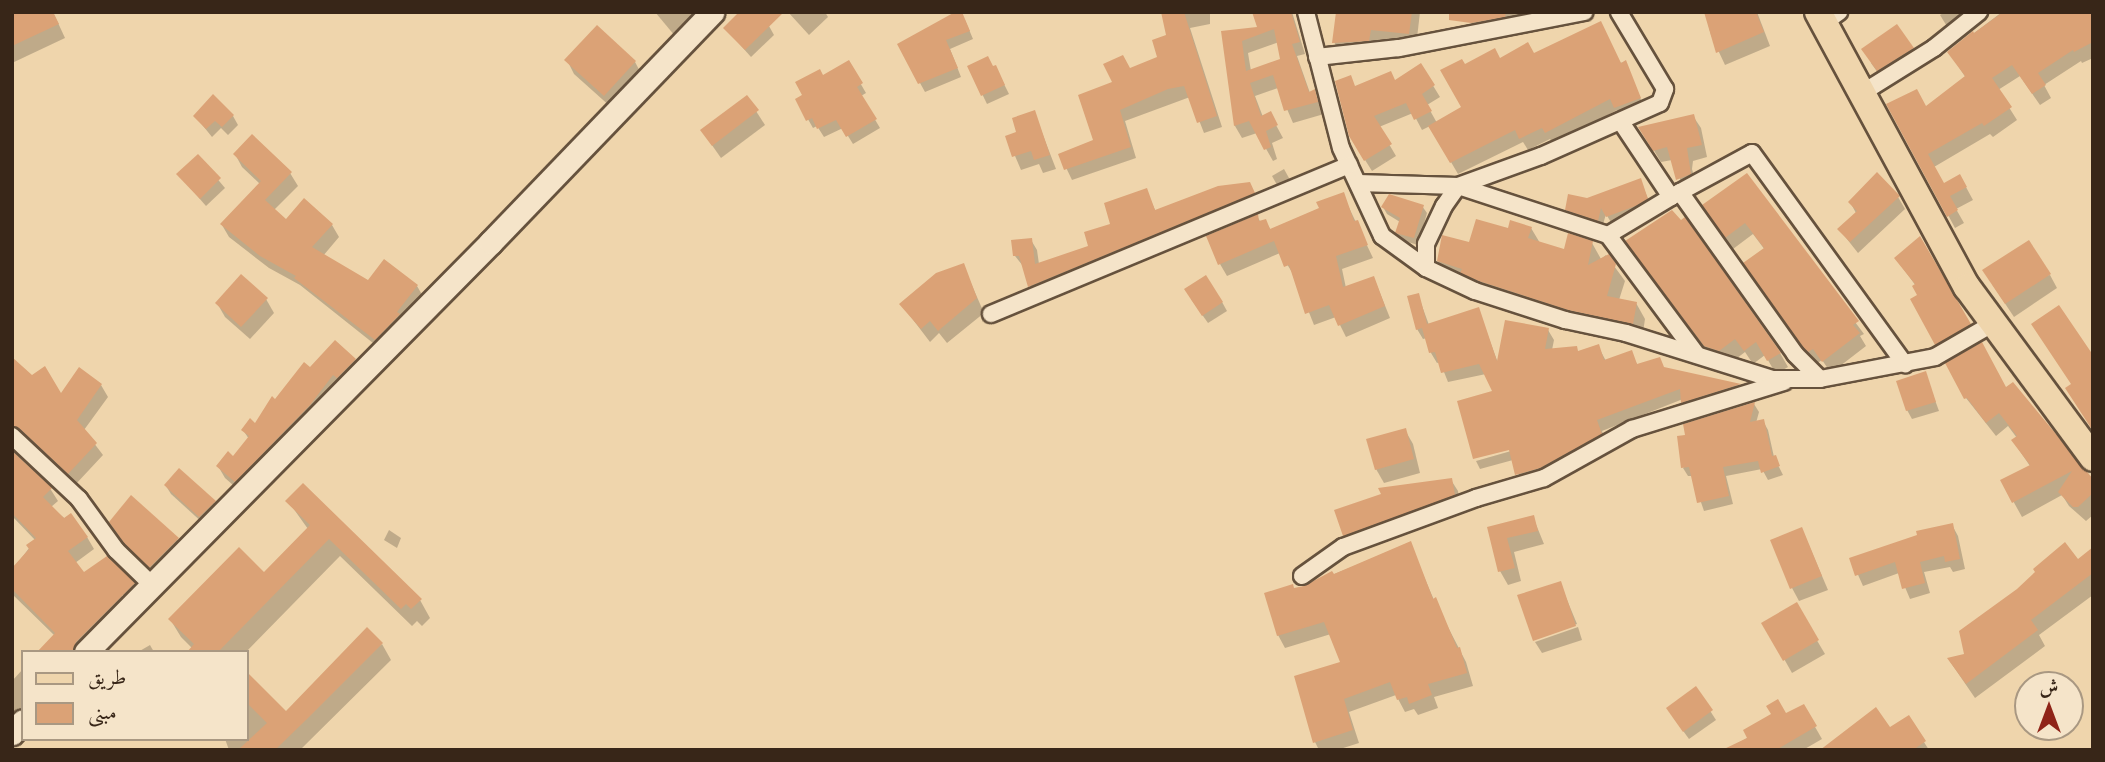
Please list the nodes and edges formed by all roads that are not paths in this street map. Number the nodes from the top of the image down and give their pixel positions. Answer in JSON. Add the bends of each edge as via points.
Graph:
{"nodes":[{"id":1,"x":712,"y":12,"type":"edge"},
{"id":2,"x":1306,"y":12,"type":"edge"},
{"id":3,"x":1585,"y":12,"type":"edge"},
{"id":4,"x":1619,"y":12,"type":"edge"},
{"id":5,"x":1979,"y":12,"type":"edge"},
{"id":6,"x":1827,"y":16,"type":"edge"},
{"id":7,"x":1317,"y":57,"type":"junction"},
{"id":8,"x":1862,"y":93,"type":"junction"},
{"id":9,"x":1621,"y":122,"type":"junction"},
{"id":10,"x":1349,"y":165,"type":"junction"},
{"id":11,"x":1358,"y":183,"type":"junction"},
{"id":12,"x":1458,"y":186,"type":"junction"},
{"id":13,"x":1676,"y":194,"type":"junction"},
{"id":14,"x":1608,"y":235,"type":"junction"},
{"id":15,"x":1426,"y":268,"type":"junction"},
{"id":16,"x":990,"y":314,"type":"dead end"},
{"id":17,"x":1994,"y":323,"type":"junction"},
{"id":18,"x":1697,"y":355,"type":"junction"},
{"id":19,"x":1905,"y":364,"type":"junction"},
{"id":20,"x":1796,"y":379,"type":"junction"},
{"id":21,"x":1820,"y":379,"type":"junction"},
{"id":22,"x":12,"y":436,"type":"edge"},
{"id":23,"x":2093,"y":458,"type":"edge"},
{"id":24,"x":1302,"y":576,"type":"dead end"},
{"id":25,"x":152,"y":585,"type":"junction"},
{"id":26,"x":88,"y":650,"type":"edge"}],
"edges":[{"from":1,"to":25,"type":"main road"},
{"from":2,"to":7,"type":"street"},
{"from":3,"to":7,"type":"street","via":[[1399,48]]},
{"from":4,"to":9,"type":"street","via":[[1665,89],[1660,103]]},
{"from":5,"to":8,"type":"street","via":[[1934,48]]},
{"from":6,"to":8,"type":"main road"},
{"from":7,"to":10,"type":"street"},
{"from":8,"to":17,"type":"main road","via":[[1967,287]]},
{"from":9,"to":12,"type":"street"},
{"from":9,"to":13,"type":"street"},
{"from":10,"to":11,"type":"street"},
{"from":10,"to":16,"type":"street"},
{"from":11,"to":12,"type":"street"},
{"from":11,"to":15,"type":"street","via":[[1382,236]]},
{"from":12,"to":14,"type":"street"},
{"from":12,"to":15,"type":"street","via":[[1426,244]]},
{"from":13,"to":14,"type":"street"},
{"from":13,"to":19,"type":"street","via":[[1752,153]]},
{"from":13,"to":21,"type":"street","via":[[1795,354]]},
{"from":14,"to":18,"type":"street"},
{"from":15,"to":18,"type":"street","via":[[1475,291],[1565,320]]},
{"from":17,"to":19,"type":"street","via":[[1935,357]]},
{"from":17,"to":23,"type":"main road"},
{"from":18,"to":20,"type":"street","via":[[1773,379]]},
{"from":19,"to":21,"type":"street"},
{"from":20,"to":21,"type":"street"},
{"from":20,"to":24,"type":"street","via":[[1632,429],[1544,478],[1343,547]]},
{"from":22,"to":25,"type":"street","via":[[79,499],[116,550]]},
{"from":25,"to":26,"type":"main road"}]}
